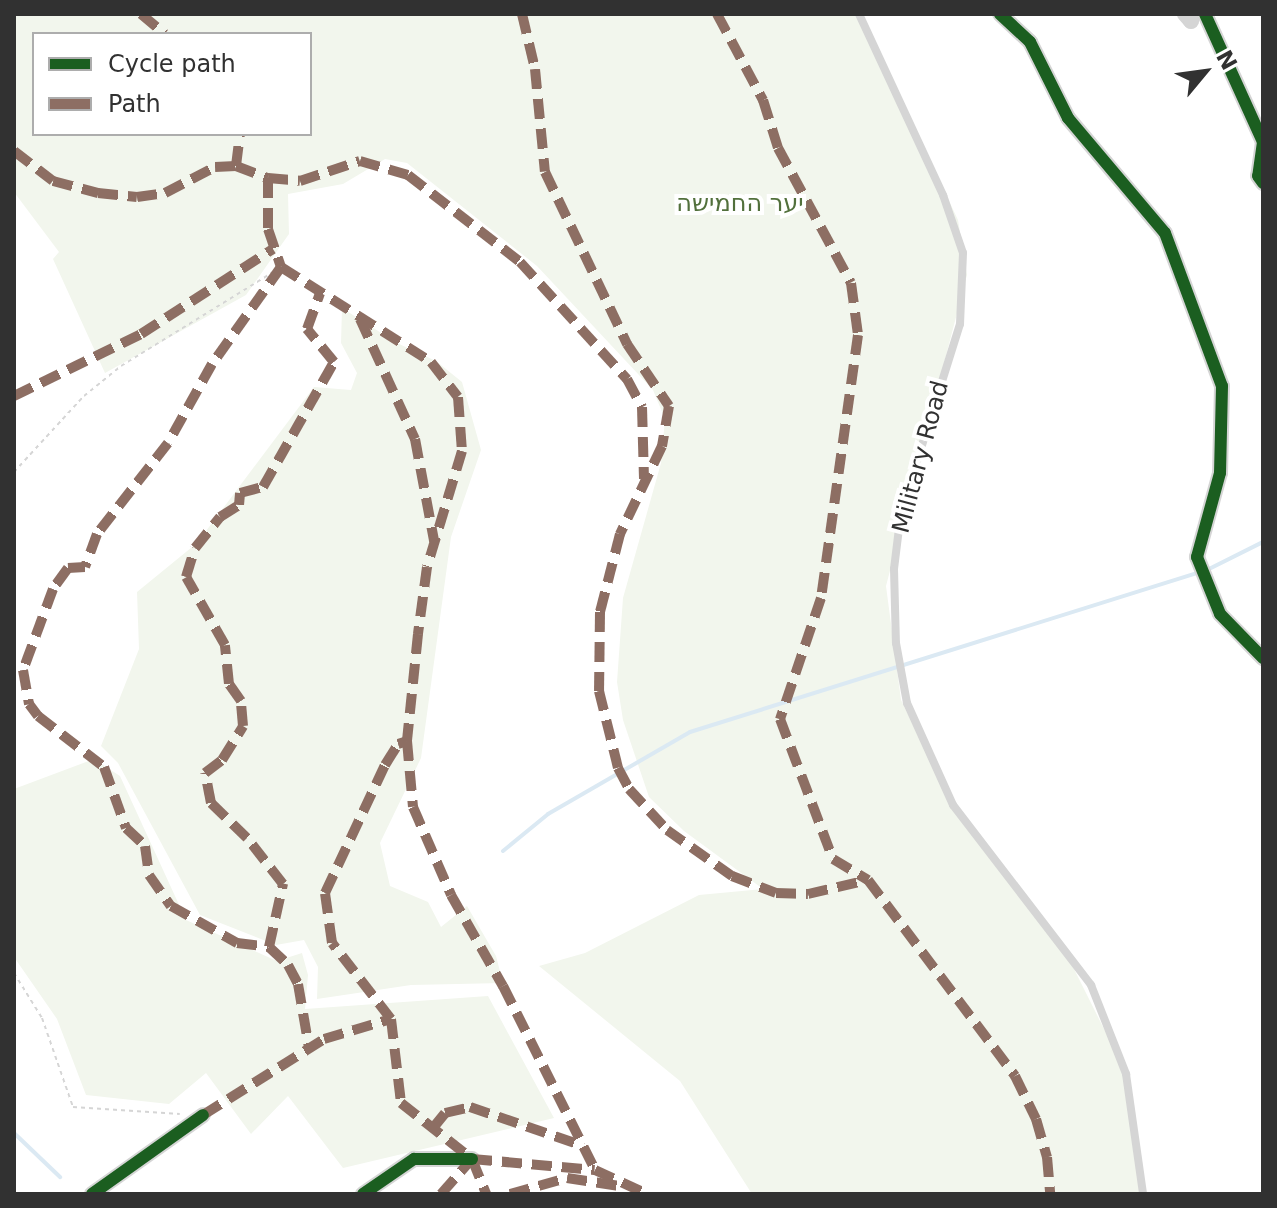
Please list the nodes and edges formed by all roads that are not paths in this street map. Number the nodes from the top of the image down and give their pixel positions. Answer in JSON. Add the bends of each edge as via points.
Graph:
{"nodes":[{"id":1,"x":859,"y":14,"type":"edge"},
{"id":2,"x":1000,"y":14,"type":"edge"},
{"id":3,"x":1185,"y":14,"type":"edge"},
{"id":4,"x":1191,"y":14,"type":"edge"},
{"id":5,"x":1205,"y":14,"type":"edge"},
{"id":6,"x":1263,"y":142,"type":"edge"},
{"id":7,"x":1263,"y":183,"type":"edge"},
{"id":8,"x":1263,"y":658,"type":"edge"},
{"id":9,"x":203,"y":1115,"type":"road end"},
{"id":10,"x":472,"y":1159,"type":"dead end"},
{"id":11,"x":376,"y":1188,"type":"edge"},
{"id":12,"x":92,"y":1194,"type":"edge"},
{"id":13,"x":363,"y":1194,"type":"edge"},
{"id":14,"x":1143,"y":1194,"type":"edge"}],
"edges":[{"from":1,"to":14,"type":"lane","name":"Military Road","via":[[943,195],[963,253],[960,324],[901,512],[894,569],[896,643],[907,703],[953,805],[1091,985],[1126,1074]]},
{"from":2,"to":8,"type":"street","via":[[1030,42],[1068,118],[1165,233],[1222,386],[1220,473],[1197,557],[1220,614]]},
{"from":3,"to":4,"type":"street","via":[[1191,21]]},
{"from":5,"to":6,"type":"street"},
{"from":6,"to":7,"type":"street","via":[[1258,176]]},
{"from":9,"to":12,"type":"street"},
{"from":10,"to":11,"type":"street","via":[[414,1159]]},
{"from":11,"to":13,"type":"street"}]}
